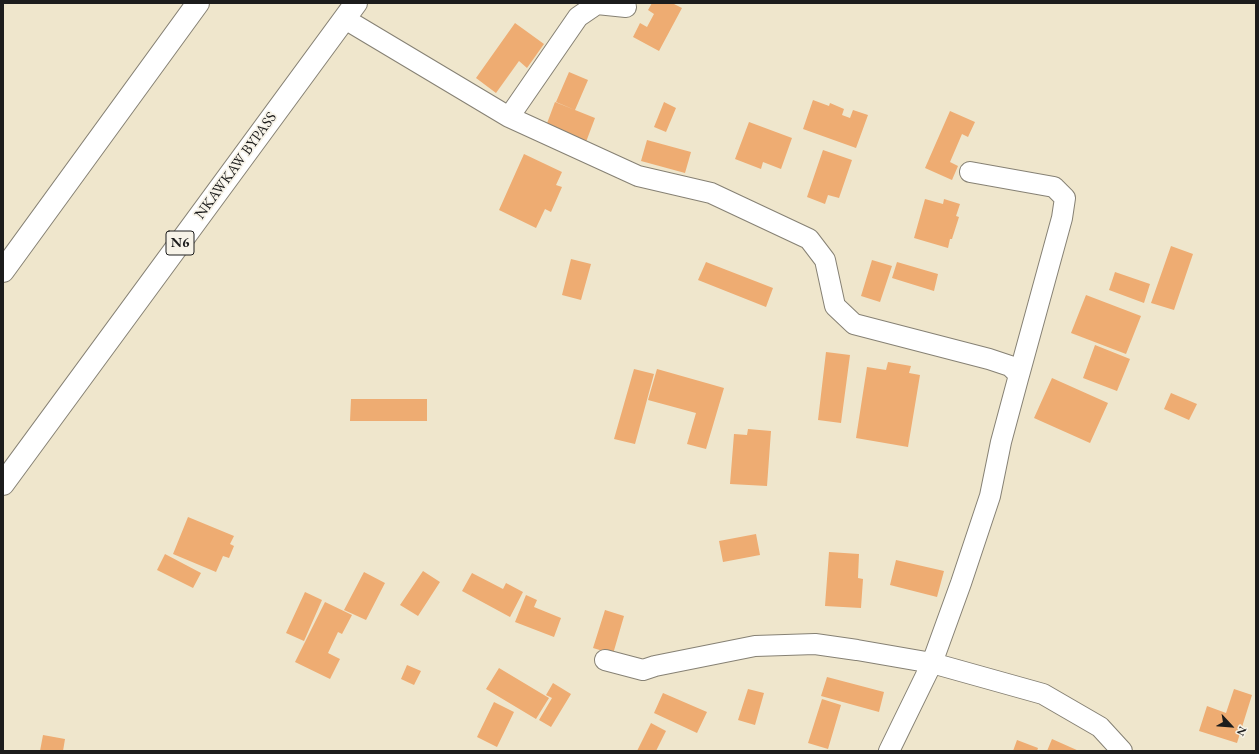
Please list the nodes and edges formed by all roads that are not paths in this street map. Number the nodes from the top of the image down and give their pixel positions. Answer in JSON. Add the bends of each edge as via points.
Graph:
{"nodes":[{"id":1,"x":198,"y":3,"type":"edge"},
{"id":2,"x":626,"y":7,"type":"dead end"},
{"id":3,"x":350,"y":11,"type":"edge"},
{"id":4,"x":509,"y":117,"type":"junction"},
{"id":5,"x":970,"y":172,"type":"dead end"},
{"id":6,"x":3,"y":271,"type":"edge"},
{"id":7,"x":1019,"y":375,"type":"junction"},
{"id":8,"x":3,"y":484,"type":"edge"},
{"id":9,"x":605,"y":660,"type":"dead end"},
{"id":10,"x":932,"y":663,"type":"junction"},
{"id":11,"x":889,"y":751,"type":"edge"},
{"id":12,"x":1122,"y":751,"type":"edge"}],
"edges":[{"from":1,"to":6,"type":"highway"},
{"from":2,"to":4,"type":"street","via":[[597,4],[578,17]]},
{"from":3,"to":4,"type":"street"},
{"from":3,"to":8,"type":"highway","name":"NKAWKAW BYPASS","number":"N6"},
{"from":4,"to":7,"type":"street","via":[[638,176],[711,193],[809,239],[825,260],[835,306],[854,324],[989,359],[1010,366]]},
{"from":5,"to":7,"type":"street","via":[[1054,187],[1065,198],[1062,218]]},
{"from":7,"to":10,"type":"street","via":[[990,496]]},
{"from":9,"to":10,"type":"street","via":[[643,670],[755,646],[815,644]]},
{"from":10,"to":11,"type":"street"},
{"from":10,"to":12,"type":"street","via":[[1043,694],[1100,727]]}]}
